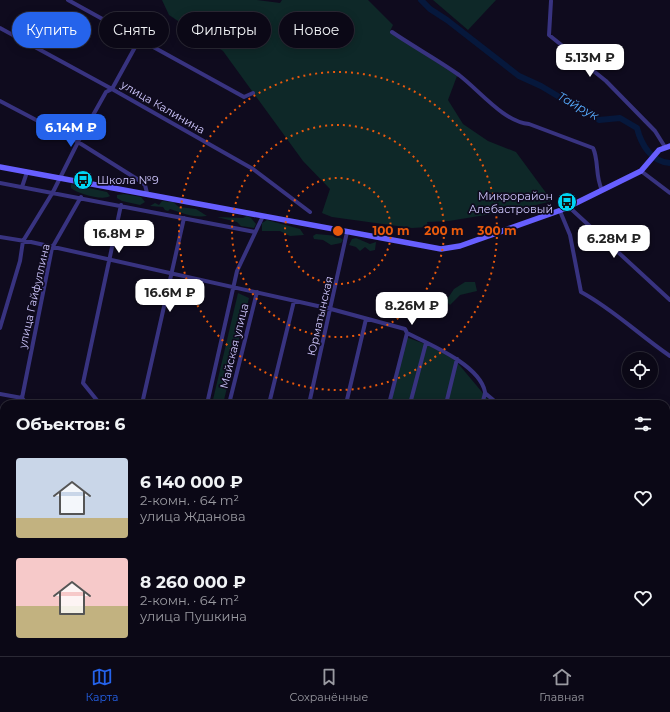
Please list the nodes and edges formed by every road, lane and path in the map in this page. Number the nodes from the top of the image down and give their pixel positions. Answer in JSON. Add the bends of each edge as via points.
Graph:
{"nodes":[{"id":1,"x":68,"y":0,"type":"edge"},
{"id":2,"x":551,"y":1,"type":"edge"},
{"id":3,"x":99,"y":17,"type":"edge"},
{"id":4,"x":0,"y":28,"type":"edge"},
{"id":5,"x":392,"y":32,"type":"dead end"},
{"id":6,"x":135,"y":48,"type":"edge"},
{"id":7,"x":154,"y":48,"type":"edge"},
{"id":8,"x":112,"y":89,"type":"junction"},
{"id":9,"x":253,"y":93,"type":"dead end"},
{"id":10,"x":0,"y":101,"type":"edge"},
{"id":11,"x":78,"y":142,"type":"junction"},
{"id":12,"x":668,"y":146,"type":"edge"},
{"id":13,"x":0,"y":167,"type":"edge"},
{"id":14,"x":641,"y":171,"type":"junction"},
{"id":15,"x":27,"y":172,"type":"junction"},
{"id":16,"x":59,"y":178,"type":"junction"},
{"id":17,"x":0,"y":183,"type":"edge"},
{"id":18,"x":22,"y":186,"type":"junction"},
{"id":19,"x":602,"y":190,"type":"junction"},
{"id":20,"x":53,"y":192,"type":"junction"},
{"id":21,"x":147,"y":193,"type":"junction"},
{"id":22,"x":670,"y":193,"type":"edge"},
{"id":23,"x":81,"y":197,"type":"junction"},
{"id":24,"x":120,"y":205,"type":"junction"},
{"id":25,"x":570,"y":207,"type":"junction"},
{"id":26,"x":560,"y":211,"type":"junction"},
{"id":27,"x":310,"y":212,"type":"dead end"},
{"id":28,"x":263,"y":216,"type":"junction"},
{"id":29,"x":184,"y":218,"type":"junction"},
{"id":30,"x":255,"y":232,"type":"junction"},
{"id":31,"x":348,"y":232,"type":"junction"},
{"id":32,"x":0,"y":237,"type":"edge"},
{"id":33,"x":23,"y":241,"type":"junction"},
{"id":34,"x":52,"y":248,"type":"junction"},
{"id":35,"x":109,"y":260,"type":"junction"},
{"id":36,"x":171,"y":274,"type":"junction"},
{"id":37,"x":233,"y":287,"type":"junction"},
{"id":38,"x":257,"y":292,"type":"junction"},
{"id":39,"x":670,"y":300,"type":"edge"},
{"id":40,"x":294,"y":301,"type":"junction"},
{"id":41,"x":331,"y":309,"type":"junction"},
{"id":42,"x":366,"y":319,"type":"junction"},
{"id":43,"x":0,"y":328,"type":"edge"},
{"id":44,"x":407,"y":333,"type":"junction"},
{"id":45,"x":426,"y":342,"type":"junction"},
{"id":46,"x":670,"y":356,"type":"edge"},
{"id":47,"x":457,"y":359,"type":"junction"},
{"id":48,"x":485,"y":393,"type":"junction"},
{"id":49,"x":0,"y":394,"type":"edge"},
{"id":50,"x":22,"y":398,"type":"joint"},
{"id":51,"x":97,"y":400,"type":"edge"},
{"id":52,"x":143,"y":400,"type":"edge"},
{"id":53,"x":208,"y":400,"type":"edge"},
{"id":54,"x":230,"y":400,"type":"edge"},
{"id":55,"x":270,"y":400,"type":"edge"},
{"id":56,"x":310,"y":400,"type":"edge"},
{"id":57,"x":347,"y":400,"type":"edge"},
{"id":58,"x":390,"y":400,"type":"edge"},
{"id":59,"x":411,"y":400,"type":"edge"},
{"id":60,"x":447,"y":400,"type":"edge"},
{"id":61,"x":483,"y":400,"type":"edge"},
{"id":62,"x":493,"y":400,"type":"edge"}],
"edges":[{"from":1,"to":3,"type":"street"},
{"from":2,"to":12,"type":"street","via":[[549,35],[606,81]]},
{"from":4,"to":8,"type":"street","name":"улица Калинина"},
{"from":5,"to":19,"type":"street","via":[[459,75],[505,116],[520,124],[529,124],[593,148]]},
{"from":6,"to":8,"type":"street"},
{"from":7,"to":9,"type":"street","via":[[244,97]]},
{"from":8,"to":11,"type":"street","via":[[106,92]]},
{"from":8,"to":27,"type":"street","name":"улица Калинина","via":[[253,170]]},
{"from":10,"to":11,"type":"street"},
{"from":11,"to":16,"type":"street"},
{"from":11,"to":21,"type":"street","via":[[137,179],[145,185]]},
{"from":12,"to":14,"type":"street","via":[[659,150]]},
{"from":13,"to":15,"type":"street"},
{"from":14,"to":19,"type":"street"},
{"from":14,"to":22,"type":"street"},
{"from":15,"to":16,"type":"street"},
{"from":15,"to":18,"type":"street"},
{"from":16,"to":20,"type":"street"},
{"from":16,"to":21,"type":"street"},
{"from":17,"to":18,"type":"street"},
{"from":18,"to":20,"type":"street"},
{"from":19,"to":25,"type":"street"},
{"from":20,"to":23,"type":"street"},
{"from":20,"to":33,"type":"street"},
{"from":21,"to":28,"type":"street"},
{"from":23,"to":24,"type":"street"},
{"from":23,"to":34,"type":"street","name":"улица Гайфуллина"},
{"from":24,"to":29,"type":"street"},
{"from":24,"to":35,"type":"street"},
{"from":25,"to":26,"type":"street"},
{"from":25,"to":39,"type":"street"},
{"from":26,"to":31,"type":"street","via":[[460,246],[441,249]]},
{"from":26,"to":46,"type":"street","via":[[570,235],[581,292],[600,302]]},
{"from":28,"to":30,"type":"street"},
{"from":28,"to":31,"type":"street"},
{"from":29,"to":30,"type":"street"},
{"from":29,"to":36,"type":"street"},
{"from":30,"to":37,"type":"street","via":[[241,261]]},
{"from":31,"to":41,"type":"street","name":"Юрматынская"},
{"from":32,"to":33,"type":"street"},
{"from":33,"to":34,"type":"street"},
{"from":33,"to":43,"type":"street","via":[[20,261]]},
{"from":34,"to":35,"type":"street"},
{"from":34,"to":50,"type":"street","name":"улица Гайфуллина"},
{"from":35,"to":36,"type":"street"},
{"from":35,"to":51,"type":"street","via":[[83,382]]},
{"from":36,"to":37,"type":"street"},
{"from":36,"to":52,"type":"street"},
{"from":37,"to":38,"type":"street"},
{"from":37,"to":53,"type":"street"},
{"from":38,"to":40,"type":"street"},
{"from":38,"to":54,"type":"street","name":"Майская улица"},
{"from":40,"to":41,"type":"street"},
{"from":40,"to":55,"type":"street"},
{"from":41,"to":42,"type":"street"},
{"from":41,"to":56,"type":"street","name":"Юрматынская"},
{"from":42,"to":44,"type":"street","via":[[405,330]]},
{"from":42,"to":57,"type":"street"},
{"from":44,"to":45,"type":"street"},
{"from":44,"to":58,"type":"street"},
{"from":45,"to":47,"type":"street"},
{"from":45,"to":59,"type":"street"},
{"from":47,"to":48,"type":"street","via":[[480,380]]},
{"from":47,"to":60,"type":"street"},
{"from":48,"to":61,"type":"street"},
{"from":48,"to":62,"type":"street"},
{"from":49,"to":50,"type":"street"}]}
